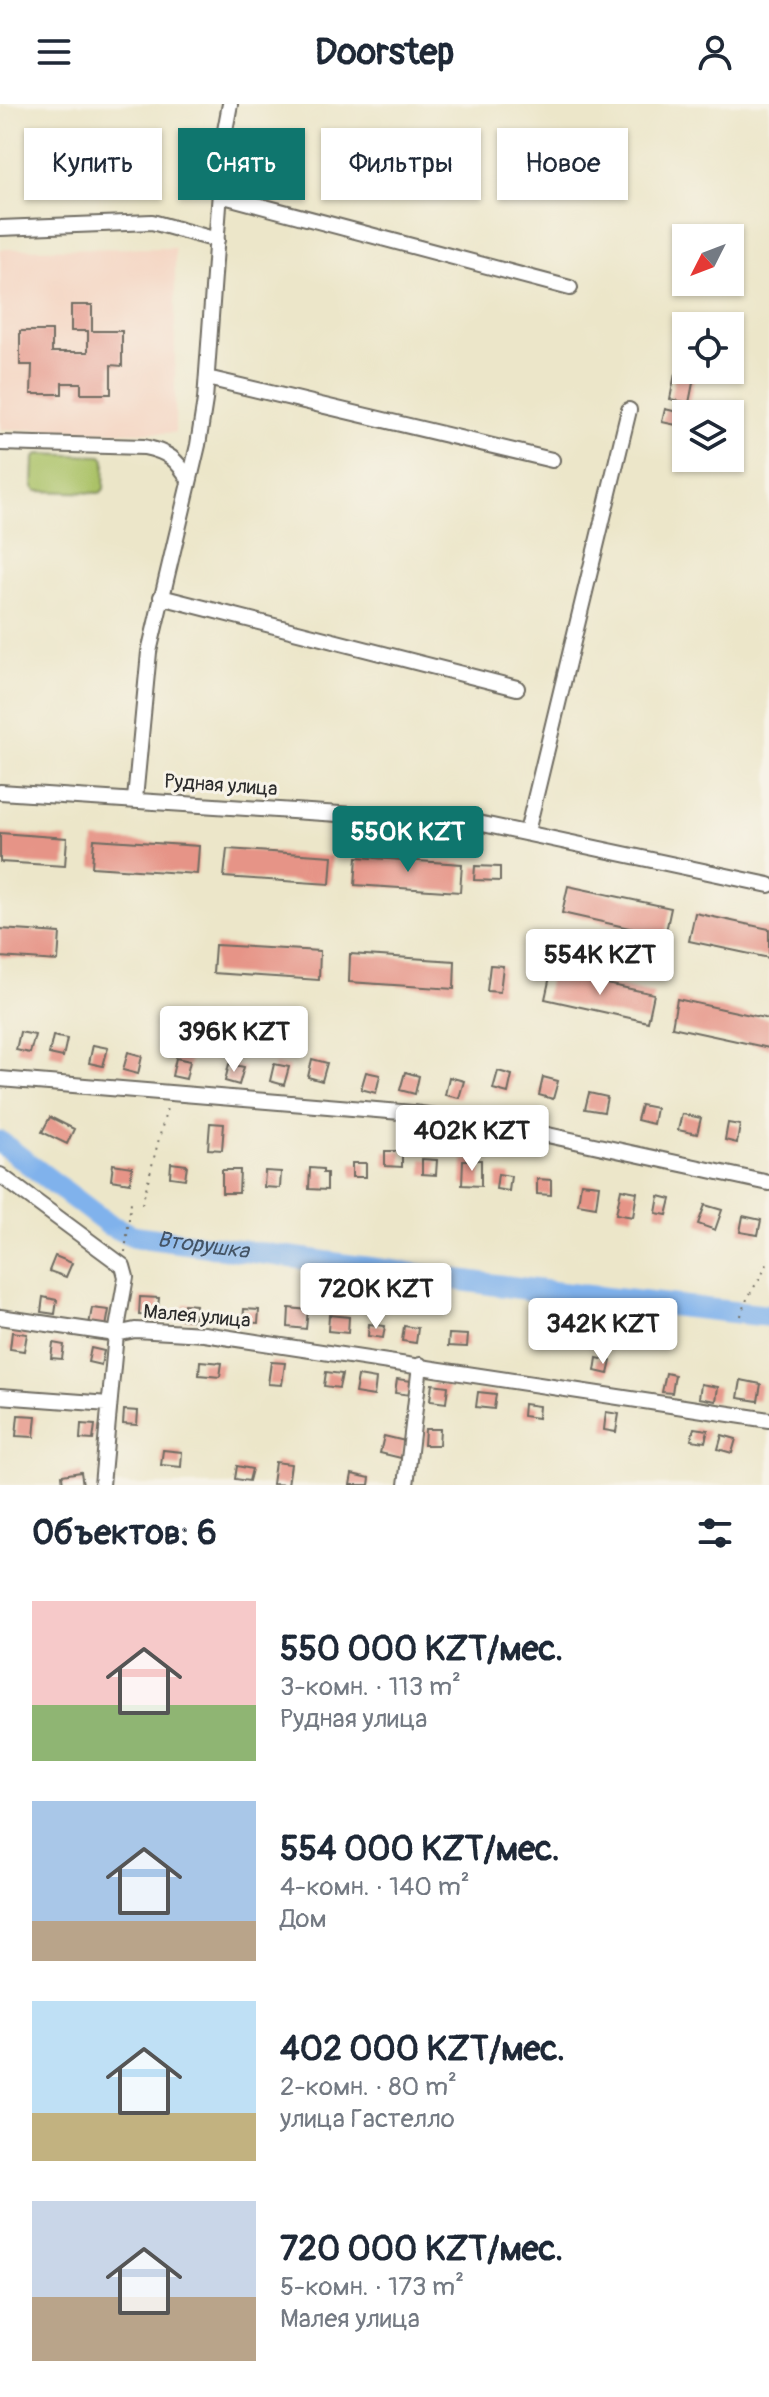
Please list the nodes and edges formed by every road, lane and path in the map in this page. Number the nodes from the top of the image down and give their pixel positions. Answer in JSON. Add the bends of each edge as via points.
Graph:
{"nodes":[{"id":1,"x":230,"y":104,"type":"edge"},
{"id":2,"x":227,"y":128,"type":"edge"},
{"id":3,"x":220,"y":200,"type":"edge"},
{"id":4,"x":239,"y":200,"type":"edge"},
{"id":5,"x":0,"y":228,"type":"edge"},
{"id":6,"x":217,"y":240,"type":"junction"},
{"id":7,"x":570,"y":288,"type":"dead end"},
{"id":8,"x":207,"y":378,"type":"junction"},
{"id":9,"x":629,"y":410,"type":"dead end"},
{"id":10,"x":0,"y":443,"type":"edge"},
{"id":11,"x":552,"y":460,"type":"dead end"},
{"id":12,"x":189,"y":480,"type":"junction"},
{"id":13,"x":161,"y":597,"type":"junction"},
{"id":14,"x":517,"y":688,"type":"dead end"},
{"id":15,"x":0,"y":792,"type":"edge"},
{"id":16,"x":135,"y":799,"type":"junction"},
{"id":17,"x":527,"y":832,"type":"junction"},
{"id":18,"x":769,"y":885,"type":"edge"},
{"id":19,"x":0,"y":1079,"type":"edge"},
{"id":20,"x":171,"y":1093,"type":"junction"},
{"id":21,"x":0,"y":1175,"type":"edge"},
{"id":22,"x":769,"y":1183,"type":"edge"},
{"id":23,"x":131,"y":1202,"type":"dead end"},
{"id":24,"x":142,"y":1204,"type":"dead end"},
{"id":25,"x":127,"y":1243,"type":"dead end"},
{"id":26,"x":769,"y":1259,"type":"edge"},
{"id":27,"x":741,"y":1316,"type":"dead end"},
{"id":28,"x":0,"y":1317,"type":"edge"},
{"id":29,"x":116,"y":1334,"type":"junction"},
{"id":30,"x":420,"y":1365,"type":"junction"},
{"id":31,"x":0,"y":1396,"type":"edge"},
{"id":32,"x":109,"y":1404,"type":"junction"},
{"id":33,"x":769,"y":1420,"type":"edge"},
{"id":34,"x":102,"y":1485,"type":"edge"},
{"id":35,"x":406,"y":1485,"type":"edge"}],
"edges":[{"from":1,"to":2,"type":"street"},
{"from":3,"to":6,"type":"street"},
{"from":4,"to":7,"type":"street"},
{"from":5,"to":6,"type":"street","via":[[152,222]]},
{"from":6,"to":8,"type":"street"},
{"from":8,"to":11,"type":"street"},
{"from":8,"to":12,"type":"street"},
{"from":9,"to":17,"type":"street"},
{"from":10,"to":12,"type":"street","via":[[144,447],[178,461]]},
{"from":12,"to":13,"type":"street"},
{"from":13,"to":14,"type":"street"},
{"from":13,"to":16,"type":"street","via":[[143,696]]},
{"from":15,"to":16,"type":"street","name":"Рудная улица"},
{"from":16,"to":17,"type":"street","name":"Рудная улица","via":[[478,823]]},
{"from":17,"to":18,"type":"street","name":"Рудная улица"},
{"from":19,"to":20,"type":"street"},
{"from":20,"to":22,"type":"street","via":[[497,1124]]},
{"from":20,"to":24,"type":"path"},
{"from":21,"to":29,"type":"street","via":[[123,1266],[126,1277]]},
{"from":23,"to":25,"type":"path"},
{"from":26,"to":27,"type":"path"},
{"from":28,"to":29,"type":"street","name":"Малея улица"},
{"from":29,"to":30,"type":"street","name":"Малея улица","via":[[204,1334]]},
{"from":29,"to":32,"type":"street"},
{"from":30,"to":33,"type":"street","name":"Малея улица"},
{"from":30,"to":35,"type":"street"},
{"from":31,"to":32,"type":"street"},
{"from":32,"to":34,"type":"street"}]}
